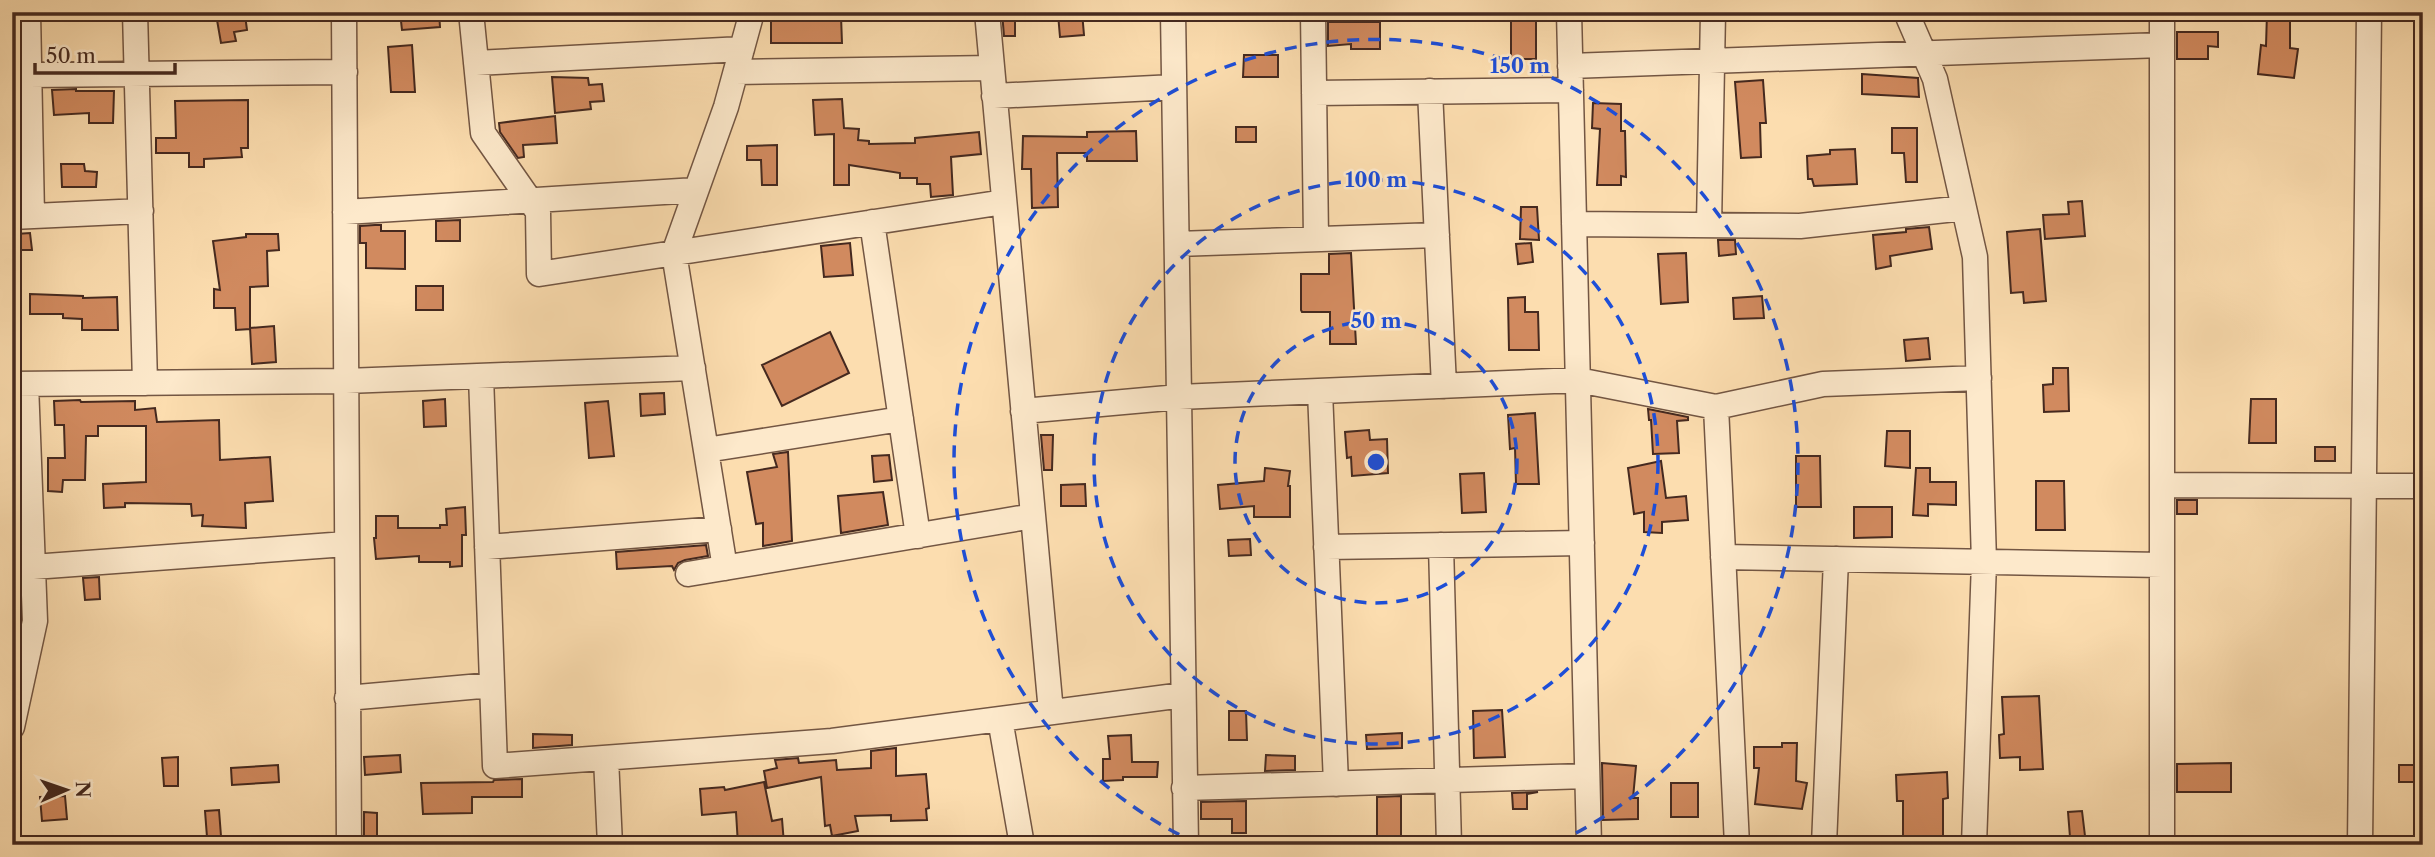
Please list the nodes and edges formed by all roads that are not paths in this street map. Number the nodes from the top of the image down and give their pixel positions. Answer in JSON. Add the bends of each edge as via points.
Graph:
{"nodes":[{"id":1,"x":28,"y":12,"type":"edge"},
{"id":2,"x":135,"y":12,"type":"edge"},
{"id":3,"x":344,"y":12,"type":"edge"},
{"id":4,"x":471,"y":12,"type":"edge"},
{"id":5,"x":752,"y":12,"type":"edge"},
{"id":6,"x":987,"y":12,"type":"edge"},
{"id":7,"x":1173,"y":12,"type":"edge"},
{"id":8,"x":1313,"y":12,"type":"edge"},
{"id":9,"x":1569,"y":12,"type":"edge"},
{"id":10,"x":1713,"y":12,"type":"edge"},
{"id":11,"x":1906,"y":12,"type":"edge"},
{"id":12,"x":2162,"y":12,"type":"edge"},
{"id":13,"x":2369,"y":12,"type":"edge"},
{"id":14,"x":2162,"y":45,"type":"junction"},
{"id":15,"x":1924,"y":53,"type":"junction"},
{"id":16,"x":739,"y":61,"type":"junction"},
{"id":17,"x":1712,"y":61,"type":"junction"},
{"id":18,"x":476,"y":63,"type":"junction"},
{"id":19,"x":992,"y":68,"type":"junction"},
{"id":20,"x":345,"y":72,"type":"junction"},
{"id":21,"x":137,"y":74,"type":"junction"},
{"id":22,"x":29,"y":75,"type":"junction"},
{"id":23,"x":1570,"y":78,"type":"junction"},
{"id":24,"x":1174,"y":87,"type":"junction"},
{"id":25,"x":1430,"y":91,"type":"junction"},
{"id":26,"x":1314,"y":93,"type":"junction"},
{"id":27,"x":994,"y":96,"type":"junction"},
{"id":28,"x":696,"y":190,"type":"junction"},
{"id":29,"x":530,"y":201,"type":"junction"},
{"id":30,"x":1004,"y":202,"type":"junction"},
{"id":31,"x":1964,"y":208,"type":"junction"},
{"id":32,"x":141,"y":211,"type":"junction"},
{"id":33,"x":345,"y":212,"type":"junction"},
{"id":34,"x":22,"y":216,"type":"edge"},
{"id":35,"x":872,"y":222,"type":"junction"},
{"id":36,"x":1574,"y":224,"type":"junction"},
{"id":37,"x":1709,"y":225,"type":"junction"},
{"id":38,"x":1437,"y":235,"type":"junction"},
{"id":39,"x":1316,"y":239,"type":"junction"},
{"id":40,"x":1177,"y":244,"type":"junction"},
{"id":41,"x":674,"y":253,"type":"junction"},
{"id":42,"x":693,"y":368,"type":"junction"},
{"id":43,"x":481,"y":376,"type":"junction"},
{"id":44,"x":1979,"y":379,"type":"junction"},
{"id":45,"x":1578,"y":380,"type":"junction"},
{"id":46,"x":346,"y":381,"type":"junction"},
{"id":47,"x":145,"y":383,"type":"junction"},
{"id":48,"x":19,"y":384,"type":"edge"},
{"id":49,"x":1444,"y":386,"type":"junction"},
{"id":50,"x":1320,"y":391,"type":"junction"},
{"id":51,"x":1179,"y":397,"type":"junction"},
{"id":52,"x":1716,"y":407,"type":"junction"},
{"id":53,"x":1023,"y":411,"type":"junction"},
{"id":54,"x":901,"y":419,"type":"junction"},
{"id":55,"x":706,"y":450,"type":"junction"},
{"id":56,"x":2162,"y":485,"type":"junction"},
{"id":57,"x":2364,"y":485,"type":"junction"},
{"id":58,"x":2423,"y":486,"type":"edge"},
{"id":59,"x":1033,"y":516,"type":"junction"},
{"id":60,"x":719,"y":529,"type":"junction"},
{"id":61,"x":918,"y":536,"type":"junction"},
{"id":62,"x":1582,"y":543,"type":"junction"},
{"id":63,"x":346,"y":544,"type":"junction"},
{"id":64,"x":1441,"y":545,"type":"junction"},
{"id":65,"x":488,"y":547,"type":"junction"},
{"id":66,"x":1326,"y":547,"type":"junction"},
{"id":67,"x":1723,"y":557,"type":"junction"},
{"id":68,"x":1836,"y":559,"type":"junction"},
{"id":69,"x":1984,"y":562,"type":"junction"},
{"id":70,"x":2162,"y":565,"type":"junction"},
{"id":71,"x":33,"y":567,"type":"junction"},
{"id":72,"x":725,"y":568,"type":"junction"},
{"id":73,"x":688,"y":574,"type":"dead end"},
{"id":74,"x":492,"y":685,"type":"junction"},
{"id":75,"x":1183,"y":695,"type":"junction"},
{"id":76,"x":347,"y":698,"type":"junction"},
{"id":77,"x":1051,"y":712,"type":"junction"},
{"id":78,"x":1000,"y":719,"type":"junction"},
{"id":79,"x":12,"y":727,"type":"edge"},
{"id":80,"x":606,"y":758,"type":"junction"},
{"id":81,"x":1587,"y":776,"type":"junction"},
{"id":82,"x":1447,"y":780,"type":"junction"},
{"id":83,"x":1336,"y":783,"type":"junction"},
{"id":84,"x":1184,"y":788,"type":"junction"},
{"id":85,"x":349,"y":845,"type":"edge"},
{"id":86,"x":610,"y":845,"type":"edge"},
{"id":87,"x":1021,"y":845,"type":"edge"},
{"id":88,"x":1186,"y":845,"type":"edge"},
{"id":89,"x":1449,"y":845,"type":"edge"},
{"id":90,"x":1589,"y":845,"type":"edge"},
{"id":91,"x":1737,"y":845,"type":"edge"},
{"id":92,"x":1824,"y":845,"type":"edge"},
{"id":93,"x":1975,"y":845,"type":"edge"},
{"id":94,"x":2162,"y":845,"type":"edge"},
{"id":95,"x":2360,"y":845,"type":"edge"}],
"edges":[{"from":1,"to":22,"type":"street"},
{"from":2,"to":21,"type":"street"},
{"from":3,"to":20,"type":"street"},
{"from":4,"to":18,"type":"street"},
{"from":5,"to":16,"type":"street"},
{"from":6,"to":19,"type":"street"},
{"from":7,"to":24,"type":"street"},
{"from":8,"to":26,"type":"street"},
{"from":9,"to":23,"type":"street"},
{"from":10,"to":17,"type":"street"},
{"from":11,"to":15,"type":"street"},
{"from":12,"to":14,"type":"street"},
{"from":13,"to":57,"type":"street"},
{"from":14,"to":15,"type":"street"},
{"from":14,"to":56,"type":"street"},
{"from":15,"to":17,"type":"street"},
{"from":15,"to":31,"type":"street","via":[[1935,79]]},
{"from":16,"to":18,"type":"street"},
{"from":16,"to":19,"type":"street"},
{"from":16,"to":28,"type":"street"},
{"from":17,"to":23,"type":"street"},
{"from":17,"to":37,"type":"street"},
{"from":18,"to":29,"type":"street","via":[[483,133]]},
{"from":19,"to":27,"type":"street"},
{"from":20,"to":21,"type":"street"},
{"from":20,"to":33,"type":"street"},
{"from":21,"to":22,"type":"street"},
{"from":21,"to":32,"type":"street"},
{"from":22,"to":34,"type":"street"},
{"from":23,"to":25,"type":"street"},
{"from":23,"to":36,"type":"street"},
{"from":24,"to":27,"type":"street"},
{"from":24,"to":40,"type":"street"},
{"from":25,"to":26,"type":"street"},
{"from":25,"to":38,"type":"street"},
{"from":26,"to":39,"type":"street"},
{"from":27,"to":30,"type":"street"},
{"from":28,"to":29,"type":"street"},
{"from":28,"to":41,"type":"street"},
{"from":29,"to":33,"type":"street"},
{"from":29,"to":41,"type":"street","via":[[538,212],[539,274]]},
{"from":30,"to":35,"type":"street"},
{"from":30,"to":53,"type":"street"},
{"from":31,"to":37,"type":"street","via":[[1800,226]]},
{"from":31,"to":44,"type":"street","via":[[1975,257]]},
{"from":32,"to":34,"type":"street"},
{"from":32,"to":47,"type":"street"},
{"from":33,"to":46,"type":"street"},
{"from":35,"to":41,"type":"street"},
{"from":35,"to":54,"type":"street"},
{"from":36,"to":37,"type":"street"},
{"from":36,"to":45,"type":"street"},
{"from":38,"to":39,"type":"street"},
{"from":38,"to":49,"type":"street"},
{"from":39,"to":40,"type":"street"},
{"from":40,"to":51,"type":"street"},
{"from":41,"to":42,"type":"street"},
{"from":42,"to":43,"type":"street"},
{"from":42,"to":55,"type":"street"},
{"from":43,"to":46,"type":"street"},
{"from":43,"to":65,"type":"street"},
{"from":44,"to":52,"type":"street","via":[[1824,384]]},
{"from":44,"to":69,"type":"street"},
{"from":45,"to":49,"type":"street"},
{"from":45,"to":52,"type":"street"},
{"from":45,"to":62,"type":"street"},
{"from":46,"to":47,"type":"street"},
{"from":46,"to":63,"type":"street"},
{"from":47,"to":48,"type":"street"},
{"from":48,"to":71,"type":"street"},
{"from":49,"to":50,"type":"street"},
{"from":50,"to":51,"type":"street"},
{"from":50,"to":66,"type":"street"},
{"from":51,"to":53,"type":"street"},
{"from":51,"to":75,"type":"street"},
{"from":52,"to":67,"type":"street"},
{"from":53,"to":59,"type":"street"},
{"from":54,"to":55,"type":"street"},
{"from":54,"to":61,"type":"street"},
{"from":55,"to":60,"type":"street"},
{"from":56,"to":57,"type":"street"},
{"from":56,"to":70,"type":"street"},
{"from":57,"to":58,"type":"street"},
{"from":57,"to":95,"type":"street"},
{"from":59,"to":61,"type":"street"},
{"from":59,"to":77,"type":"street"},
{"from":60,"to":65,"type":"street"},
{"from":60,"to":72,"type":"street"},
{"from":61,"to":72,"type":"street"},
{"from":62,"to":64,"type":"street"},
{"from":62,"to":81,"type":"street"},
{"from":63,"to":71,"type":"street"},
{"from":63,"to":76,"type":"street"},
{"from":64,"to":66,"type":"street"},
{"from":64,"to":82,"type":"street"},
{"from":65,"to":74,"type":"street"},
{"from":66,"to":83,"type":"street"},
{"from":67,"to":68,"type":"street"},
{"from":67,"to":91,"type":"street"},
{"from":68,"to":69,"type":"street"},
{"from":68,"to":92,"type":"street"},
{"from":69,"to":70,"type":"street"},
{"from":69,"to":93,"type":"street"},
{"from":70,"to":94,"type":"street"},
{"from":71,"to":79,"type":"street","via":[[34,621]]},
{"from":72,"to":73,"type":"street"},
{"from":74,"to":76,"type":"street"},
{"from":74,"to":80,"type":"street","via":[[495,766]]},
{"from":75,"to":77,"type":"street"},
{"from":75,"to":84,"type":"street"},
{"from":76,"to":85,"type":"street"},
{"from":77,"to":78,"type":"street"},
{"from":78,"to":80,"type":"street","via":[[832,741]]},
{"from":78,"to":87,"type":"street"},
{"from":80,"to":86,"type":"street"},
{"from":81,"to":82,"type":"street"},
{"from":81,"to":90,"type":"street"},
{"from":82,"to":83,"type":"street"},
{"from":82,"to":89,"type":"street"},
{"from":83,"to":84,"type":"street"},
{"from":84,"to":88,"type":"street"}]}
